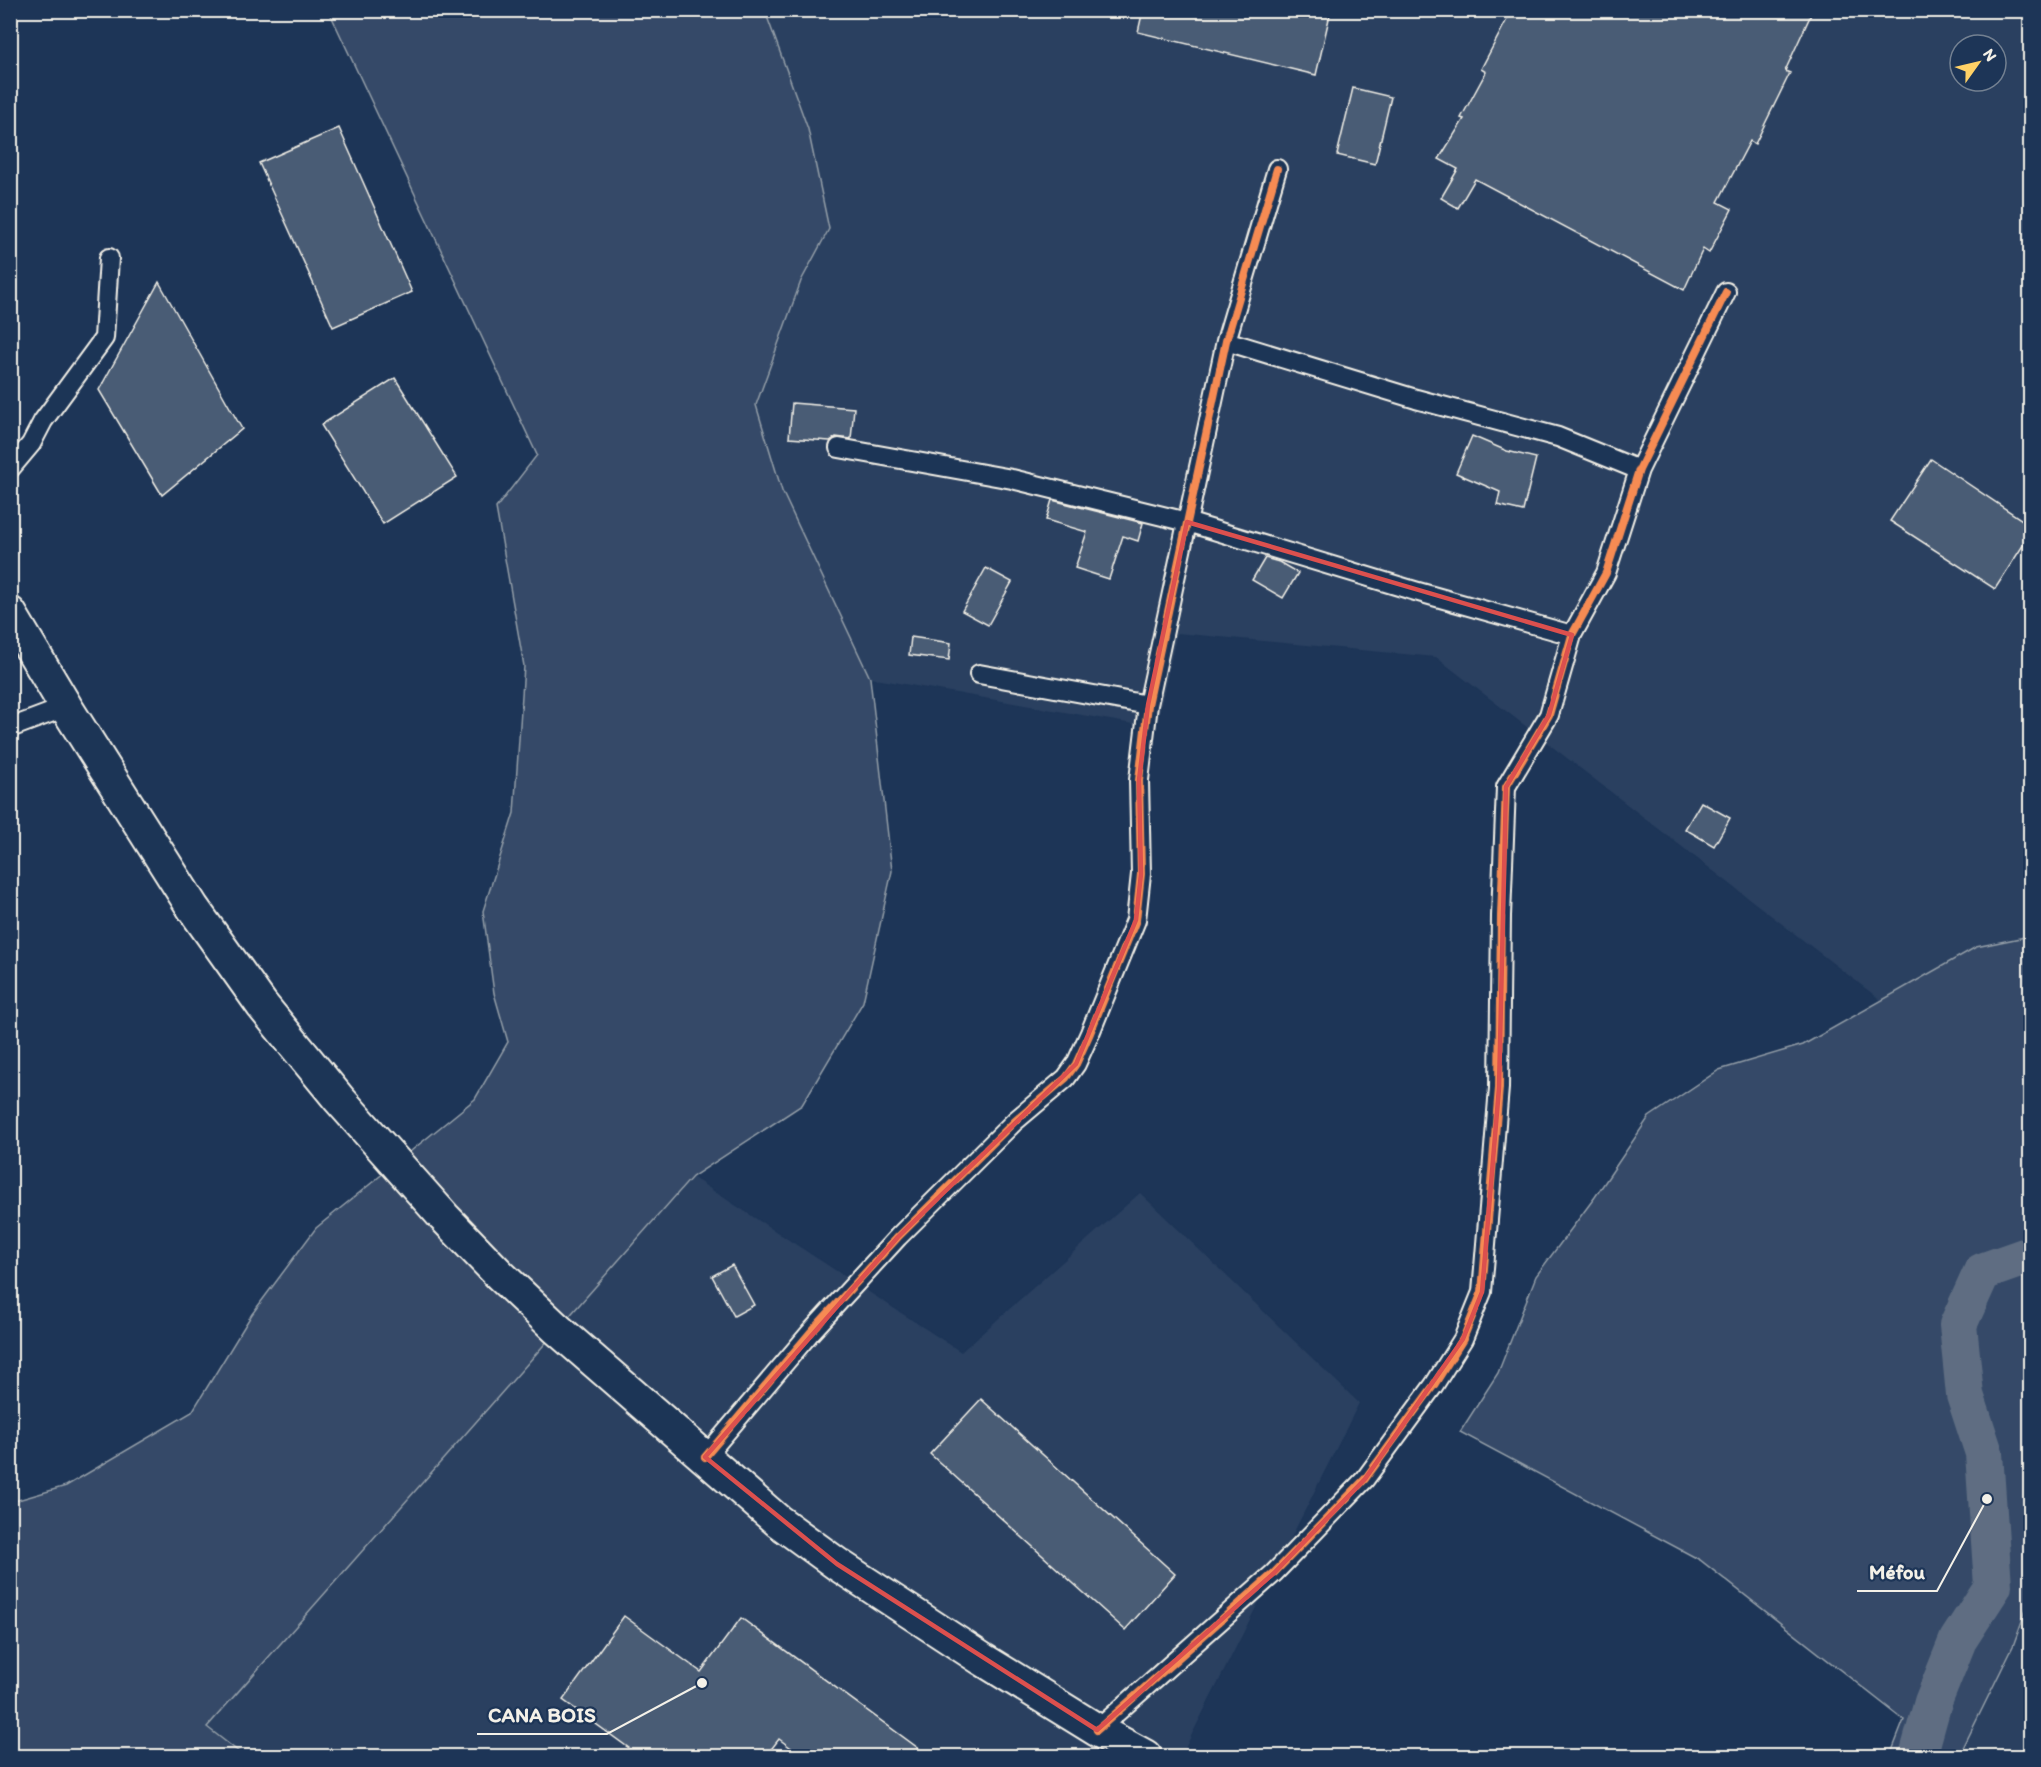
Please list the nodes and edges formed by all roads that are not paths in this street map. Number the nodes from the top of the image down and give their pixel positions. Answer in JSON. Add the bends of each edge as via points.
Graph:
{"nodes":[{"id":1,"x":1277,"y":169,"type":"dead end"},
{"id":2,"x":109,"y":258,"type":"dead end"},
{"id":3,"x":1725,"y":292,"type":"dead end"},
{"id":4,"x":1226,"y":341,"type":"junction"},
{"id":5,"x":839,"y":448,"type":"dead end"},
{"id":6,"x":10,"y":469,"type":"edge"},
{"id":7,"x":1639,"y":470,"type":"junction"},
{"id":8,"x":1187,"y":522,"type":"junction"},
{"id":9,"x":10,"y":613,"type":"edge"},
{"id":10,"x":1572,"y":635,"type":"junction"},
{"id":11,"x":979,"y":674,"type":"dead end"},
{"id":12,"x":1148,"y":705,"type":"junction"},
{"id":13,"x":66,"y":707,"type":"junction"},
{"id":14,"x":10,"y":728,"type":"edge"},
{"id":15,"x":705,"y":1457,"type":"junction"},
{"id":16,"x":1097,"y":1730,"type":"junction"},
{"id":17,"x":1145,"y":1756,"type":"edge"}],
"edges":[{"from":1,"to":4,"type":"street"},
{"from":2,"to":6,"type":"street","via":[[104,338]]},
{"from":3,"to":7,"type":"street"},
{"from":4,"to":7,"type":"street","via":[[1558,437]]},
{"from":4,"to":8,"type":"street"},
{"from":5,"to":8,"type":"street","via":[[1012,479]]},
{"from":7,"to":10,"type":"street","via":[[1606,573]]},
{"from":8,"to":10,"type":"street"},
{"from":8,"to":12,"type":"street"},
{"from":9,"to":13,"type":"highway"},
{"from":10,"to":16,"type":"street","via":[[1549,716],[1506,787],[1499,1088],[1482,1292],[1463,1339],[1365,1479],[1274,1573]]},
{"from":11,"to":12,"type":"street"},
{"from":12,"to":15,"type":"street","via":[[1139,780],[1141,874],[1136,920],[1076,1064],[1066,1078],[1015,1121],[898,1238],[810,1333]]},
{"from":13,"to":14,"type":"street"},
{"from":13,"to":15,"type":"highway","via":[[193,908],[262,1005],[339,1099],[500,1275]]},
{"from":15,"to":16,"type":"highway","via":[[778,1521],[837,1564]]},
{"from":16,"to":17,"type":"highway"}]}
